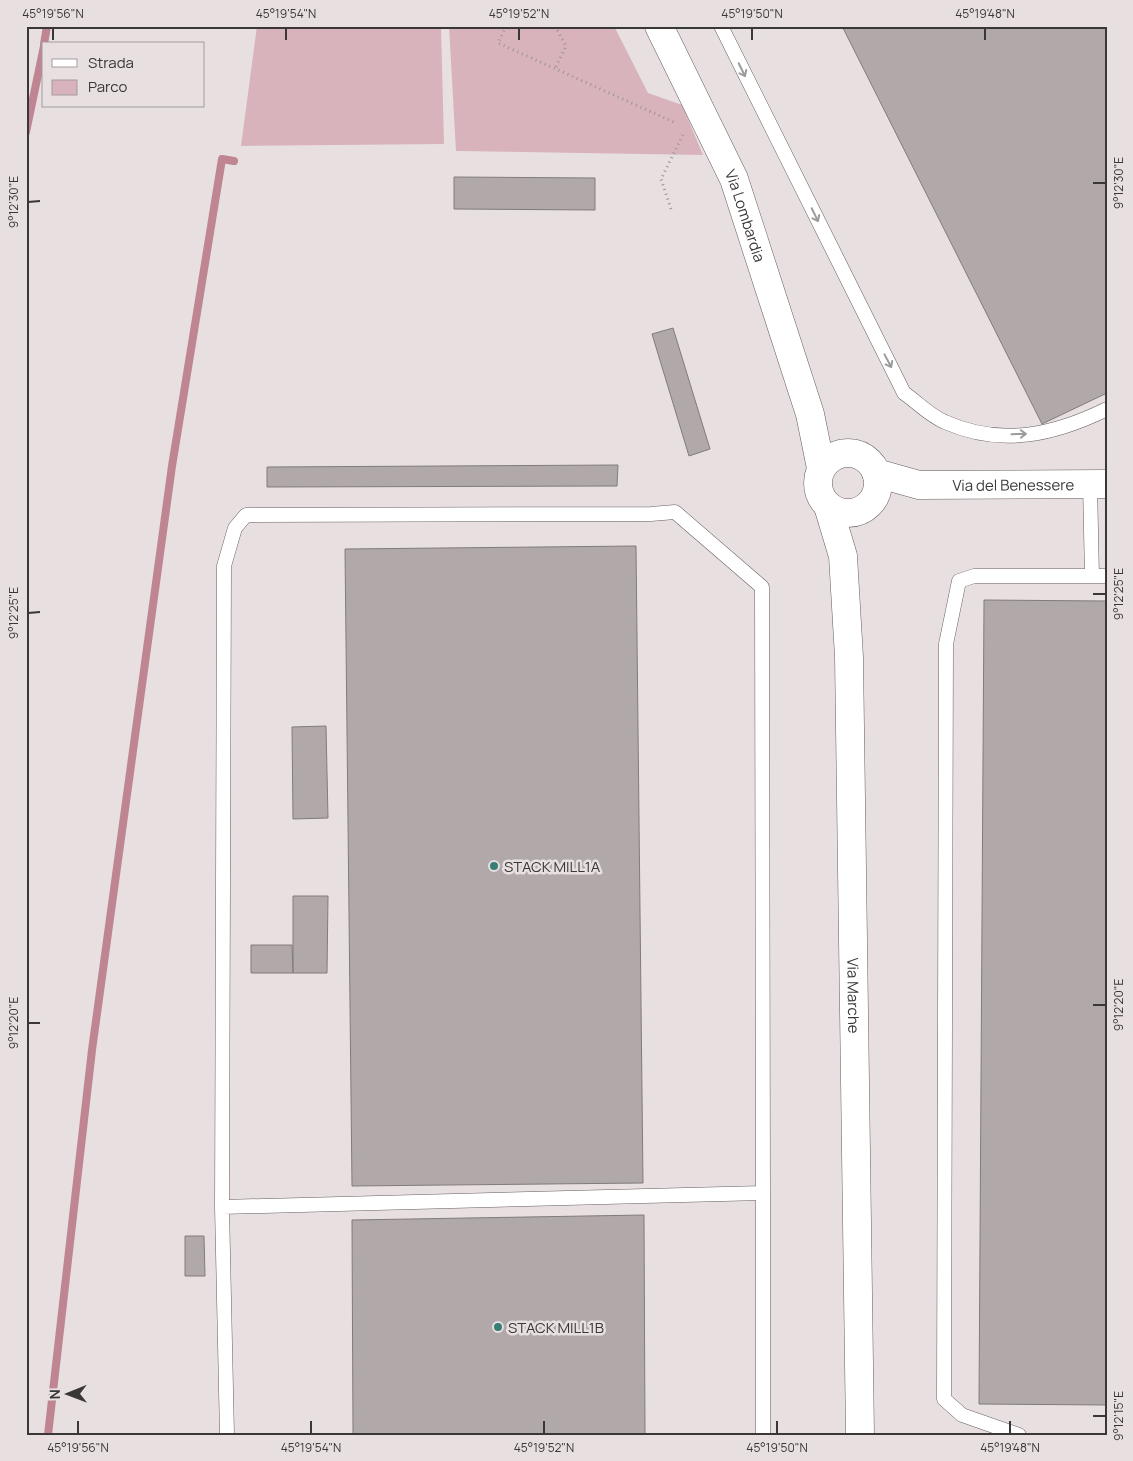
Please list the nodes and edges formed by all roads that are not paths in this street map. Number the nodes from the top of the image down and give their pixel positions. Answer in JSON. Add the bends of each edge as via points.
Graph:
{"nodes":[{"id":1,"x":659,"y":26,"type":"edge"},
{"id":2,"x":720,"y":26,"type":"edge"},
{"id":3,"x":1107,"y":409,"type":"edge"},
{"id":4,"x":810,"y":414,"type":"junction"},
{"id":5,"x":846,"y":452,"type":"junction"},
{"id":6,"x":821,"y":468,"type":"junction"},
{"id":7,"x":876,"y":473,"type":"junction"},
{"id":8,"x":1098,"y":484,"type":"edge"},
{"id":9,"x":919,"y":485,"type":"junction"},
{"id":10,"x":828,"y":506,"type":"junction"},
{"id":11,"x":864,"y":507,"type":"junction"},
{"id":12,"x":844,"y":556,"type":"junction"},
{"id":13,"x":1092,"y":576,"type":"junction"},
{"id":14,"x":1107,"y":576,"type":"edge"},
{"id":15,"x":763,"y":1193,"type":"junction"},
{"id":16,"x":222,"y":1207,"type":"junction"},
{"id":17,"x":227,"y":1435,"type":"edge"},
{"id":18,"x":763,"y":1435,"type":"edge"},
{"id":19,"x":860,"y":1435,"type":"edge"},
{"id":20,"x":1019,"y":1435,"type":"edge"}],
"edges":[{"from":1,"to":4,"type":"street","name":"Via Lombardia","via":[[734,179]]},
{"from":2,"to":3,"type":"lane","one_way":true,"via":[[904,393],[944,422],[989,435],[1041,434],[1074,425]]},
{"from":4,"to":5,"type":"street","name":"Via Lombardia"},
{"from":4,"to":6,"type":"street","name":"Via Lombardia"},
{"from":5,"to":6,"type":"street","via":[[827,460]]},
{"from":5,"to":7,"type":"street","via":[[864,457]]},
{"from":6,"to":10,"type":"street","via":[[818,488]]},
{"from":7,"to":9,"type":"street","name":"Via del Benessere"},
{"from":7,"to":11,"type":"street","via":[[878,482]]},
{"from":8,"to":9,"type":"street","name":"Via del Benessere"},
{"from":8,"to":13,"type":"lane"},
{"from":9,"to":11,"type":"street","name":"Via del Benessere"},
{"from":10,"to":11,"type":"street","via":[[846,514]]},
{"from":10,"to":12,"type":"street","name":"Via Marche"},
{"from":11,"to":12,"type":"street","name":"Via Marche"},
{"from":12,"to":19,"type":"street","name":"Via Marche","via":[[849,657]]},
{"from":13,"to":14,"type":"lane"},
{"from":13,"to":20,"type":"lane","via":[[974,576],[959,581],[946,644],[944,1399],[962,1415]]},
{"from":15,"to":16,"type":"lane"},
{"from":15,"to":16,"type":"lane","via":[[762,588],[674,512],[246,514],[235,528],[224,566]]},
{"from":15,"to":18,"type":"lane"},
{"from":16,"to":17,"type":"lane"}]}
